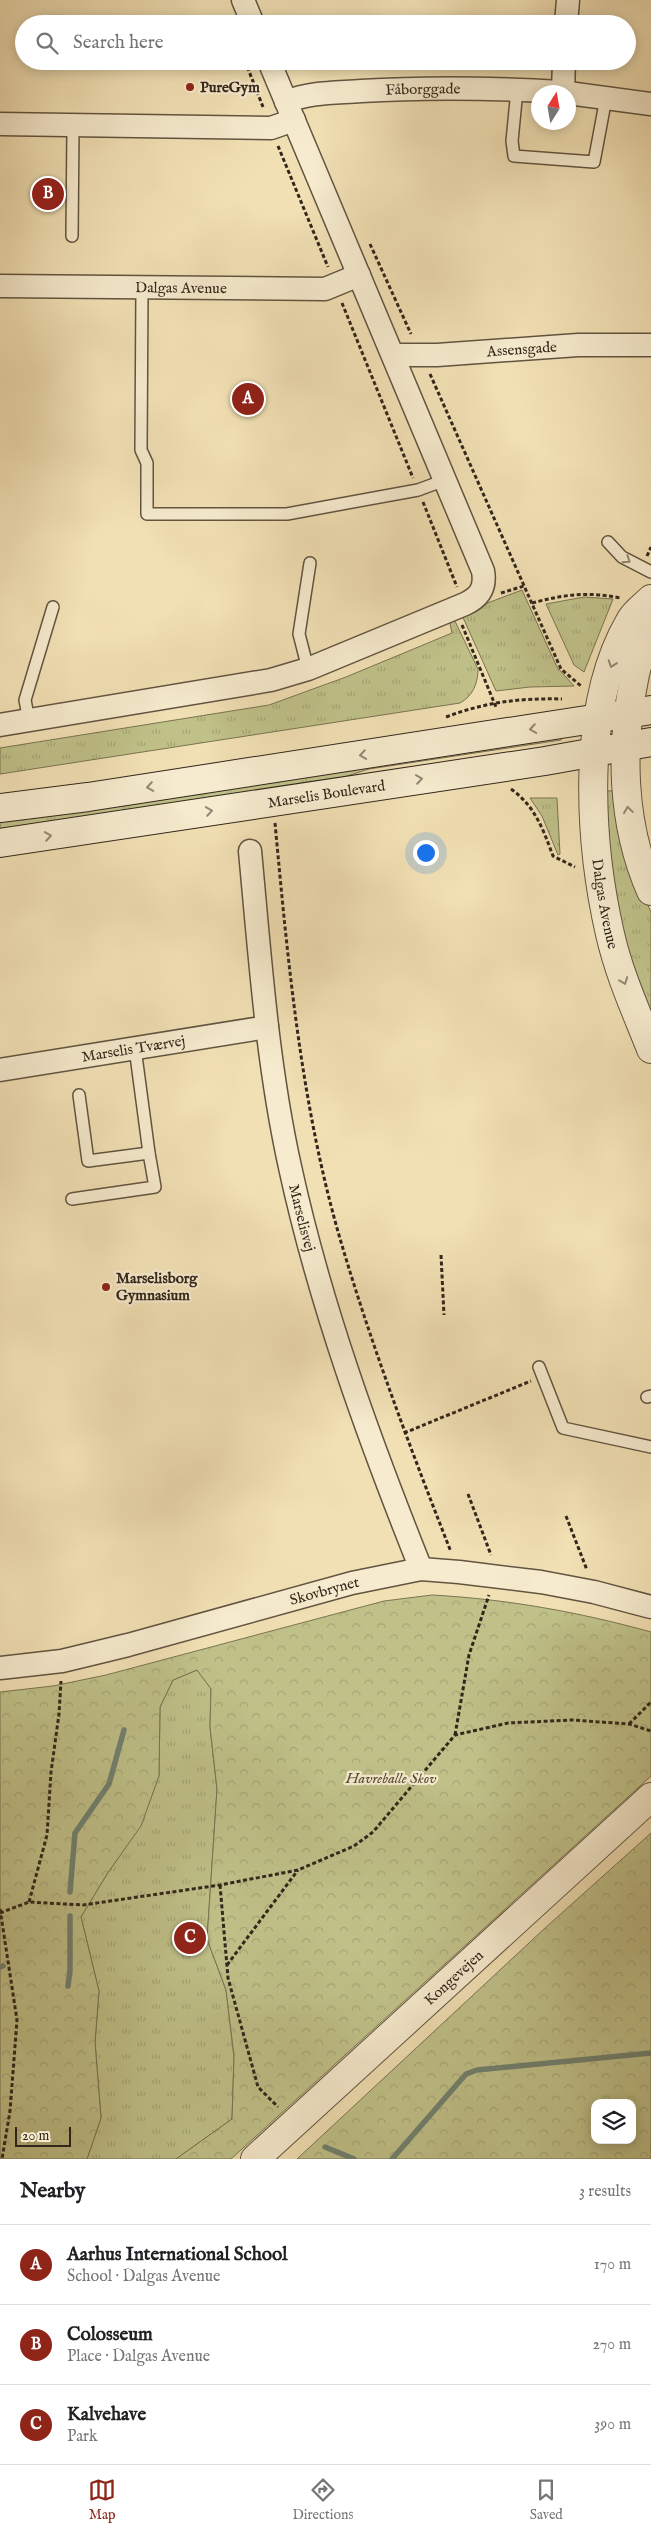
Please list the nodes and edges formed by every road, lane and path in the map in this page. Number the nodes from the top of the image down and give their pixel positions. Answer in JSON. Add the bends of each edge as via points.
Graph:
{"nodes":[{"id":1,"x":243,"y":0,"type":"edge"},
{"id":2,"x":568,"y":0,"type":"edge"},
{"id":3,"x":249,"y":15,"type":"edge"},
{"id":4,"x":567,"y":15,"type":"edge"},
{"id":5,"x":248,"y":70,"type":"edge"},
{"id":6,"x":273,"y":70,"type":"edge"},
{"id":7,"x":563,"y":70,"type":"edge"},
{"id":8,"x":562,"y":85,"type":"edge"},
{"id":9,"x":518,"y":90,"type":"junction"},
{"id":10,"x":531,"y":91,"type":"edge"},
{"id":11,"x":576,"y":94,"type":"edge"},
{"id":12,"x":606,"y":98,"type":"junction"},
{"id":13,"x":651,"y":104,"type":"edge"},
{"id":14,"x":290,"y":111,"type":"junction"},
{"id":15,"x":0,"y":124,"type":"edge"},
{"id":16,"x":73,"y":126,"type":"junction"},
{"id":17,"x":271,"y":128,"type":"junction"},
{"id":18,"x":72,"y":236,"type":"dead end"},
{"id":19,"x":366,"y":236,"type":"dead end"},
{"id":20,"x":359,"y":275,"type":"junction"},
{"id":21,"x":335,"y":285,"type":"junction"},
{"id":22,"x":0,"y":286,"type":"edge"},
{"id":23,"x":142,"y":287,"type":"junction"},
{"id":24,"x":651,"y":345,"type":"edge"},
{"id":25,"x":393,"y":355,"type":"junction"},
{"id":26,"x":422,"y":355,"type":"junction"},
{"id":27,"x":445,"y":480,"type":"junction"},
{"id":28,"x":418,"y":490,"type":"junction"},
{"id":29,"x":608,"y":542,"type":"dead end"},
{"id":30,"x":310,"y":563,"type":"dead end"},
{"id":31,"x":651,"y":572,"type":"edge"},
{"id":32,"x":639,"y":600,"type":"edge"},
{"id":33,"x":532,"y":603,"type":"junction"},
{"id":34,"x":460,"y":606,"type":"junction"},
{"id":35,"x":53,"y":607,"type":"dead end"},
{"id":36,"x":651,"y":620,"type":"edge"},
{"id":37,"x":308,"y":669,"type":"junction"},
{"id":38,"x":640,"y":704,"type":"edge"},
{"id":39,"x":496,"y":707,"type":"dead end"},
{"id":40,"x":600,"y":714,"type":"junction"},
{"id":41,"x":28,"y":721,"type":"junction"},
{"id":42,"x":0,"y":725,"type":"edge"},
{"id":43,"x":638,"y":745,"type":"edge"},
{"id":44,"x":595,"y":753,"type":"junction"},
{"id":45,"x":484,"y":770,"type":"junction"},
{"id":46,"x":273,"y":801,"type":"junction"},
{"id":47,"x":0,"y":808,"type":"edge"},
{"id":48,"x":0,"y":843,"type":"edge"},
{"id":49,"x":250,"y":851,"type":"dead end"},
{"id":50,"x":578,"y":869,"type":"dead end"},
{"id":51,"x":651,"y":891,"type":"edge"},
{"id":52,"x":267,"y":1027,"type":"junction"},
{"id":53,"x":135,"y":1048,"type":"junction"},
{"id":54,"x":651,"y":1049,"type":"edge"},
{"id":55,"x":0,"y":1070,"type":"edge"},
{"id":56,"x":80,"y":1095,"type":"dead end"},
{"id":57,"x":149,"y":1153,"type":"junction"},
{"id":58,"x":72,"y":1199,"type":"dead end"},
{"id":59,"x":440,"y":1254,"type":"dead end"},
{"id":60,"x":444,"y":1315,"type":"dead end"},
{"id":61,"x":541,"y":1371,"type":"joint"},
{"id":62,"x":404,"y":1433,"type":"junction"},
{"id":63,"x":651,"y":1447,"type":"edge"},
{"id":64,"x":468,"y":1494,"type":"dead end"},
{"id":65,"x":566,"y":1516,"type":"dead end"},
{"id":66,"x":421,"y":1569,"type":"junction"},
{"id":67,"x":459,"y":1572,"type":"junction"},
{"id":68,"x":495,"y":1576,"type":"junction"},
{"id":69,"x":594,"y":1592,"type":"junction"},
{"id":70,"x":651,"y":1607,"type":"edge"},
{"id":71,"x":62,"y":1661,"type":"junction"},
{"id":72,"x":0,"y":1668,"type":"edge"},
{"id":73,"x":651,"y":1702,"type":"edge"},
{"id":74,"x":629,"y":1724,"type":"junction"},
{"id":75,"x":651,"y":1730,"type":"edge"},
{"id":76,"x":455,"y":1735,"type":"junction"},
{"id":77,"x":651,"y":1797,"type":"edge"},
{"id":78,"x":298,"y":1870,"type":"junction"},
{"id":79,"x":220,"y":1885,"type":"junction"},
{"id":80,"x":29,"y":1902,"type":"junction"},
{"id":81,"x":1,"y":1911,"type":"edge"},
{"id":82,"x":227,"y":1965,"type":"junction"},
{"id":83,"x":294,"y":2124,"type":"junction"},
{"id":84,"x":2,"y":2159,"type":"edge"},
{"id":85,"x":255,"y":2159,"type":"edge"}],
"edges":[{"from":1,"to":3,"type":"street"},
{"from":2,"to":4,"type":"street"},
{"from":5,"to":17,"type":"path"},
{"from":6,"to":14,"type":"street"},
{"from":7,"to":8,"type":"street"},
{"from":9,"to":10,"type":"street","name":"Fåborggade"},
{"from":9,"to":12,"type":"lane","via":[[512,141],[514,156],[594,162]]},
{"from":9,"to":14,"type":"street","name":"Fåborggade","via":[[401,89],[304,95]]},
{"from":11,"to":12,"type":"street"},
{"from":12,"to":13,"type":"street"},
{"from":14,"to":17,"type":"street"},
{"from":14,"to":20,"type":"street"},
{"from":15,"to":16,"type":"street"},
{"from":16,"to":17,"type":"street"},
{"from":16,"to":18,"type":"lane"},
{"from":17,"to":21,"type":"path"},
{"from":19,"to":26,"type":"path"},
{"from":20,"to":21,"type":"street","name":"Dalgas Avenue"},
{"from":20,"to":25,"type":"street"},
{"from":21,"to":23,"type":"street","name":"Dalgas Avenue","via":[[325,289]]},
{"from":21,"to":28,"type":"path"},
{"from":22,"to":23,"type":"street","name":"Dalgas Avenue"},
{"from":23,"to":28,"type":"lane","via":[[141,450],[147,463],[147,514],[287,514]]},
{"from":24,"to":26,"type":"street","name":"Assensgade","via":[[521,348]]},
{"from":25,"to":26,"type":"street","name":"Assensgade"},
{"from":25,"to":27,"type":"street"},
{"from":26,"to":33,"type":"path"},
{"from":27,"to":28,"type":"lane"},
{"from":27,"to":34,"type":"street","via":[[485,581],[476,599]]},
{"from":28,"to":34,"type":"path"},
{"from":29,"to":31,"type":"lane","one_way":true,"via":[[622,557]]},
{"from":30,"to":37,"type":"lane","via":[[298,634]]},
{"from":32,"to":33,"type":"path","via":[[584,593]]},
{"from":32,"to":40,"type":"main road","name":"Dalgas Avenue","one_way":true,"via":[[608,676]]},
{"from":33,"to":40,"type":"path","via":[[561,669],[583,687]]},
{"from":34,"to":37,"type":"street"},
{"from":34,"to":39,"type":"path"},
{"from":35,"to":41,"type":"lane","via":[[25,700]]},
{"from":36,"to":38,"type":"main road"},
{"from":37,"to":41,"type":"street","via":[[249,685]]},
{"from":38,"to":40,"type":"main road"},
{"from":38,"to":43,"type":"main road"},
{"from":40,"to":44,"type":"main road","name":"Dalgas Avenue"},
{"from":40,"to":47,"type":"main road","one_way":true,"via":[[568,723]]},
{"from":41,"to":42,"type":"street"},
{"from":43,"to":44,"type":"main road","name":"Marselis Boulevard"},
{"from":51,"to":43,"type":"main road","one_way":true,"via":[[632,833],[626,783]]},
{"from":44,"to":45,"type":"main road","name":"Marselis Boulevard"},
{"from":44,"to":54,"type":"main road","name":"Dalgas Avenue","one_way":true,"via":[[594,842],[610,935],[622,976]]},
{"from":46,"to":45,"type":"main road","name":"Marselis Boulevard","one_way":true},
{"from":45,"to":50,"type":"path","via":[[524,799],[541,824],[553,856]]},
{"from":48,"to":46,"type":"main road","name":"Marselis Boulevard","one_way":true},
{"from":46,"to":62,"type":"path","via":[[296,1021],[321,1156],[341,1241]]},
{"from":49,"to":52,"type":"street","name":"Marselisvej"},
{"from":52,"to":53,"type":"street","name":"Marselis Tværvej"},
{"from":52,"to":66,"type":"street","name":"Marselisvej","via":[[288,1157],[312,1258],[387,1484]]},
{"from":53,"to":55,"type":"street","name":"Marselis Tværvej"},
{"from":53,"to":57,"type":"lane"},
{"from":56,"to":57,"type":"lane","via":[[88,1161]]},
{"from":57,"to":58,"type":"lane","via":[[155,1187]]},
{"from":59,"to":60,"type":"path"},
{"from":61,"to":62,"type":"path"},
{"from":61,"to":63,"type":"lane","via":[[563,1428]]},
{"from":62,"to":67,"type":"path"},
{"from":64,"to":68,"type":"path","via":[[489,1547]]},
{"from":65,"to":69,"type":"path"},
{"from":66,"to":67,"type":"street","name":"Skovbrynet"},
{"from":66,"to":71,"type":"street","name":"Skovbrynet","via":[[352,1583],[128,1646]]},
{"from":67,"to":68,"type":"street","name":"Skovbrynet"},
{"from":68,"to":69,"type":"street","name":"Skovbrynet"},
{"from":68,"to":76,"type":"path","via":[[469,1655]]},
{"from":69,"to":70,"type":"street","name":"Skovbrynet"},
{"from":71,"to":72,"type":"street","name":"Skovbrynet"},
{"from":71,"to":80,"type":"path","via":[[47,1835]]},
{"from":73,"to":74,"type":"path"},
{"from":74,"to":75,"type":"path"},
{"from":74,"to":76,"type":"path","via":[[572,1720],[508,1723]]},
{"from":76,"to":78,"type":"path","via":[[373,1832],[354,1846]]},
{"from":77,"to":83,"type":"main road","name":"Kongevejen"},
{"from":78,"to":79,"type":"path"},
{"from":78,"to":82,"type":"path"},
{"from":79,"to":80,"type":"path","via":[[83,1905]]},
{"from":79,"to":82,"type":"path"},
{"from":80,"to":81,"type":"path"},
{"from":81,"to":84,"type":"path","via":[[17,2020],[10,2111]]},
{"from":82,"to":83,"type":"path","via":[[258,2087]]},
{"from":83,"to":85,"type":"main road","name":"Kongevejen"}]}
